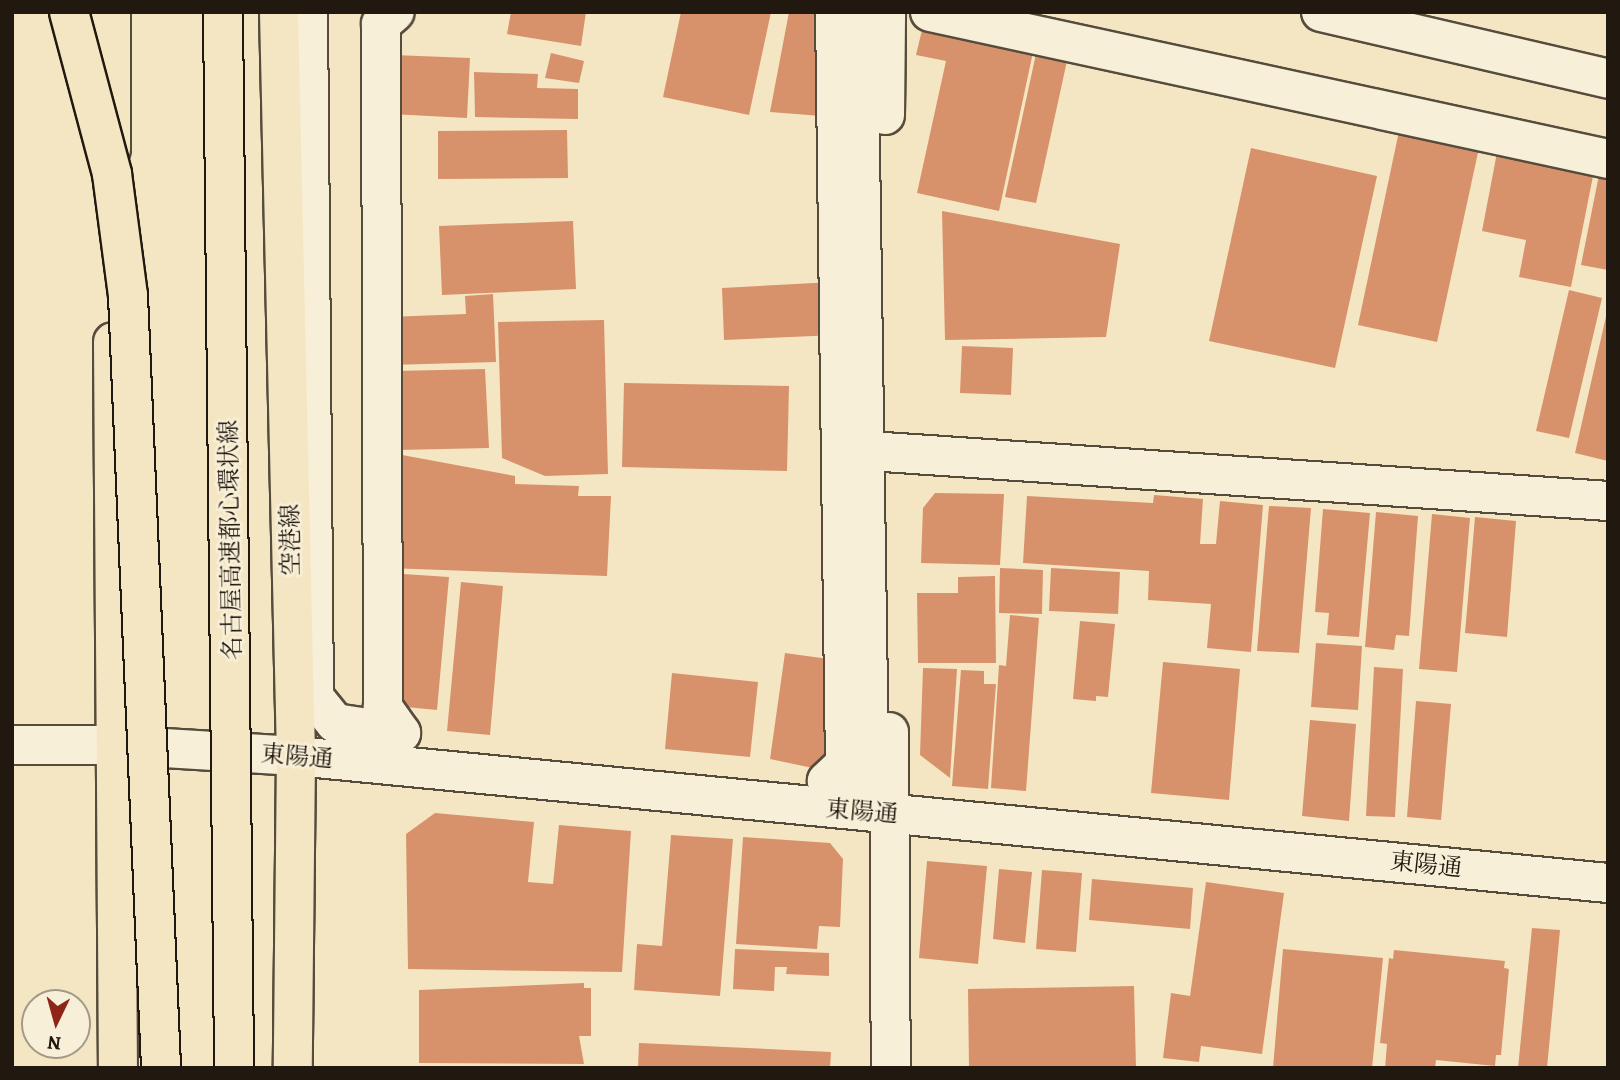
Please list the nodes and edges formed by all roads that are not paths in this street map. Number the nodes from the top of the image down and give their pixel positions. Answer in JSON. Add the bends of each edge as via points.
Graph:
{"nodes":[{"id":1,"x":69,"y":12,"type":"edge"},
{"id":2,"x":111,"y":12,"type":"edge"},
{"id":3,"x":223,"y":12,"type":"edge"},
{"id":4,"x":279,"y":12,"type":"edge"},
{"id":5,"x":308,"y":12,"type":"edge"},
{"id":6,"x":395,"y":12,"type":"edge"},
{"id":7,"x":835,"y":12,"type":"edge"},
{"id":8,"x":858,"y":12,"type":"edge"},
{"id":9,"x":886,"y":12,"type":"edge"},
{"id":10,"x":907,"y":12,"type":"edge"},
{"id":11,"x":928,"y":12,"type":"edge"},
{"id":12,"x":1321,"y":12,"type":"edge"},
{"id":13,"x":1608,"y":79,"type":"edge"},
{"id":14,"x":1608,"y":159,"type":"edge"},
{"id":15,"x":884,"y":452,"type":"junction"},
{"id":16,"x":1608,"y":501,"type":"edge"},
{"id":17,"x":12,"y":745,"type":"edge"},
{"id":18,"x":115,"y":745,"type":"junction"},
{"id":19,"x":296,"y":756,"type":"junction"},
{"id":20,"x":890,"y":814,"type":"junction"},
{"id":21,"x":1608,"y":883,"type":"edge"},
{"id":22,"x":118,"y":1068,"type":"edge"},
{"id":23,"x":161,"y":1068,"type":"edge"},
{"id":24,"x":234,"y":1068,"type":"edge"},
{"id":25,"x":293,"y":1068,"type":"edge"},
{"id":26,"x":891,"y":1068,"type":"edge"}],
"edges":[{"from":1,"to":23,"type":"main road","bridge":true,"via":[[112,174],[128,296]]},
{"from":2,"to":18,"type":"main road"},
{"from":3,"to":24,"type":"main road","name":"名古屋高速都心環状線","bridge":true},
{"from":4,"to":19,"type":"main road","name":"空港線"},
{"from":5,"to":6,"type":"street","via":[[314,697],[335,723],[401,733],[383,707],[381,23]]},
{"from":7,"to":8,"type":"street","via":[[845,764],[827,781],[845,783],[859,780],[869,761]]},
{"from":9,"to":15,"type":"street"},
{"from":10,"to":11,"type":"street","via":[[908,21]]},
{"from":11,"to":14,"type":"street"},
{"from":12,"to":13,"type":"street"},
{"from":15,"to":16,"type":"street"},
{"from":15,"to":20,"type":"street"},
{"from":17,"to":18,"type":"street","name":"東陽通"},
{"from":18,"to":19,"type":"street","name":"東陽通"},
{"from":18,"to":22,"type":"main road"},
{"from":19,"to":20,"type":"street","name":"東陽通"},
{"from":19,"to":25,"type":"main road","name":"空港線"},
{"from":20,"to":21,"type":"street","name":"東陽通"},
{"from":20,"to":26,"type":"street"}]}
